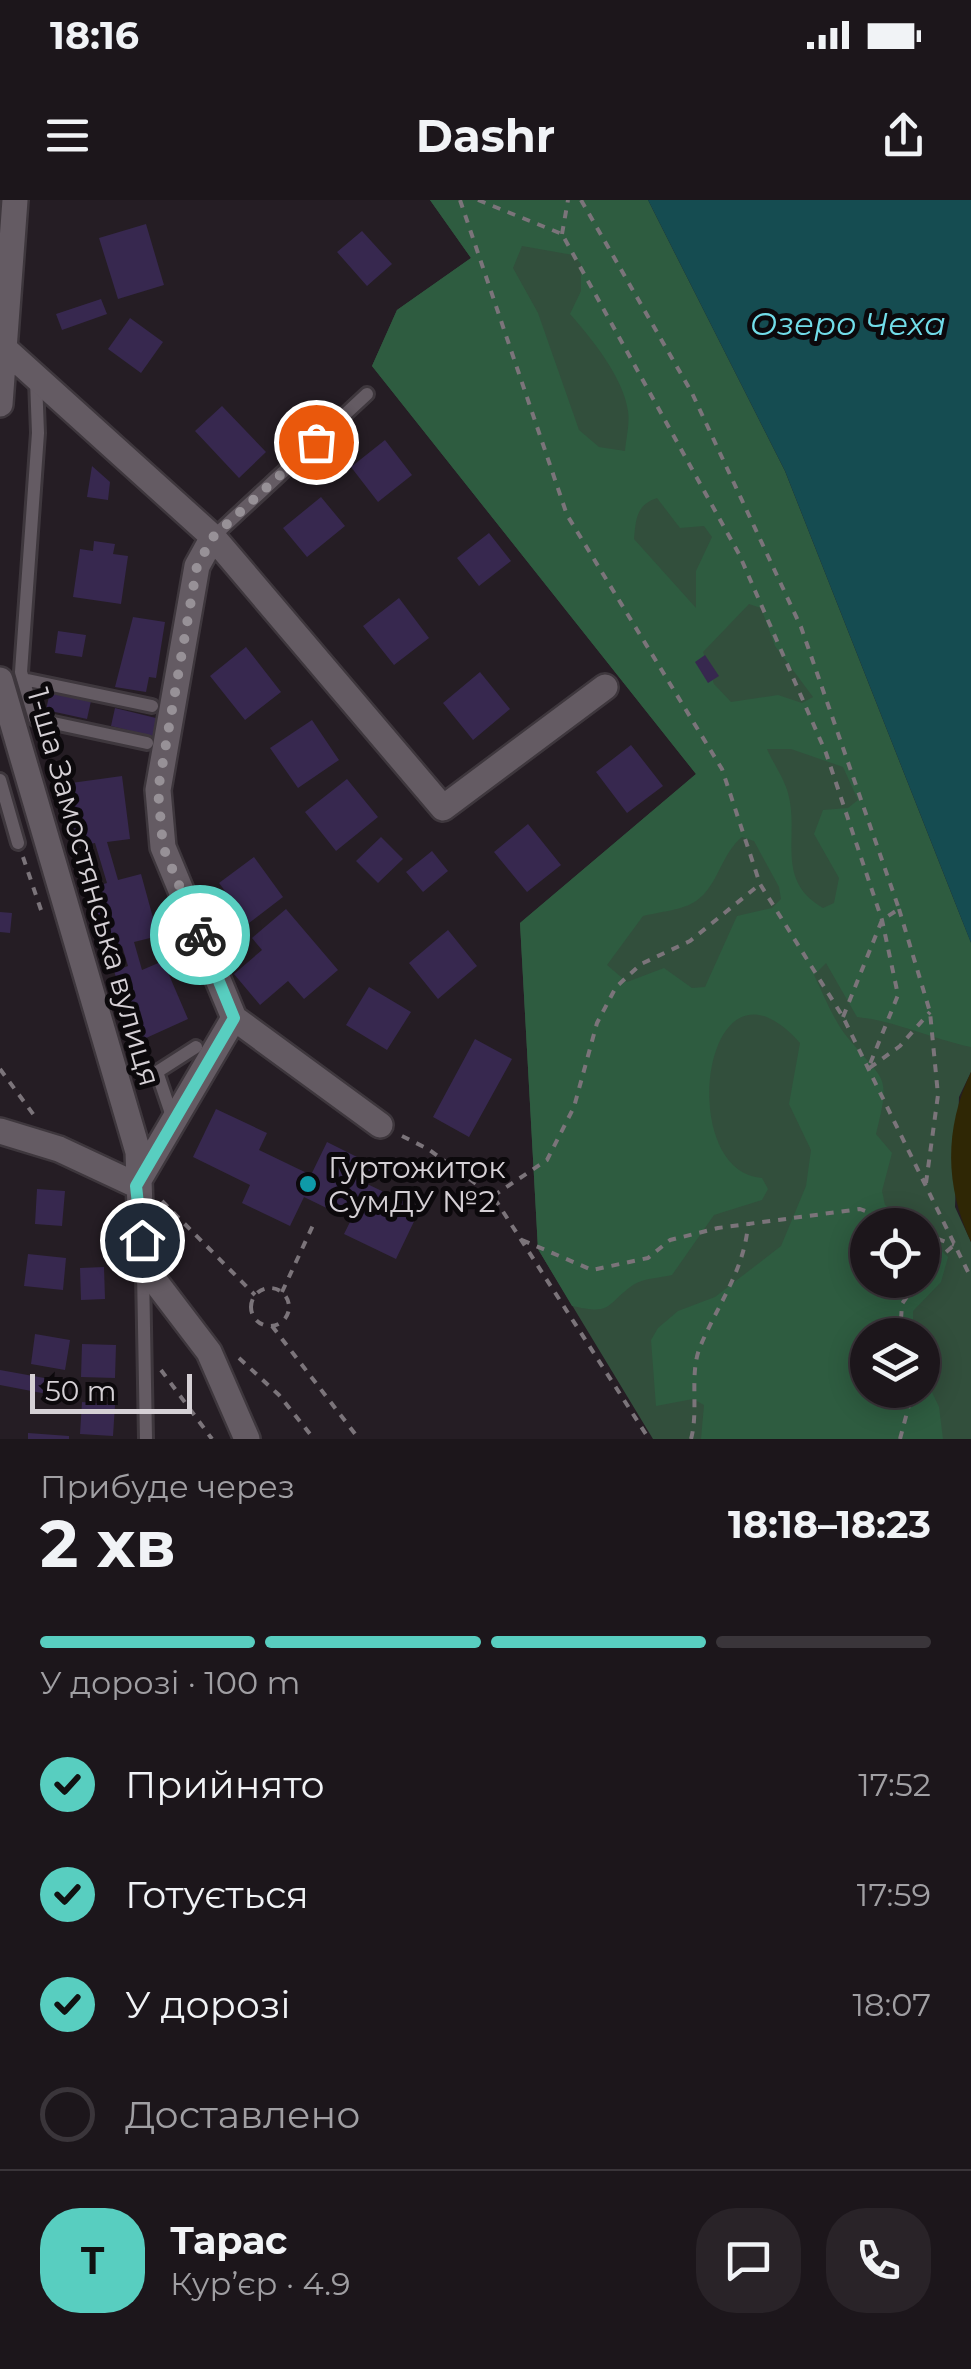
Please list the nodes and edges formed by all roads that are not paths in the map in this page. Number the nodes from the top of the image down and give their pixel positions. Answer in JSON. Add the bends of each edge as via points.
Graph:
{"nodes":[{"id":1,"x":15,"y":200,"type":"edge"},
{"id":2,"x":6,"y":350,"type":"junction"},
{"id":3,"x":36,"y":378,"type":"junction"},
{"id":4,"x":367,"y":394,"type":"dead end"},
{"id":5,"x":0,"y":404,"type":"edge"},
{"id":6,"x":213,"y":537,"type":"junction"},
{"id":7,"x":12,"y":680,"type":"edge"},
{"id":8,"x":605,"y":687,"type":"dead end"},
{"id":9,"x":152,"y":706,"type":"dead end"},
{"id":10,"x":148,"y":743,"type":"dead end"},
{"id":11,"x":0,"y":780,"type":"edge"},
{"id":12,"x":18,"y":843,"type":"dead end"},
{"id":13,"x":234,"y":1018,"type":"junction"},
{"id":14,"x":196,"y":1047,"type":"dead end"},
{"id":15,"x":176,"y":1124,"type":"junction"},
{"id":16,"x":380,"y":1126,"type":"road end"},
{"id":17,"x":0,"y":1130,"type":"edge"},
{"id":18,"x":136,"y":1186,"type":"junction"},
{"id":19,"x":142,"y":1264,"type":"junction"},
{"id":20,"x":146,"y":1439,"type":"edge"},
{"id":21,"x":247,"y":1439,"type":"edge"}],
"edges":[{"from":1,"to":2,"type":"street"},
{"from":2,"to":3,"type":"street"},
{"from":2,"to":5,"type":"street"},
{"from":3,"to":6,"type":"street"},
{"from":3,"to":7,"type":"lane","via":[[38,433]]},
{"from":4,"to":6,"type":"lane"},
{"from":6,"to":8,"type":"street","via":[[443,808]]},
{"from":6,"to":13,"type":"street","via":[[197,566],[158,790],[163,847]]},
{"from":7,"to":9,"type":"lane"},
{"from":7,"to":10,"type":"lane","via":[[35,719]]},
{"from":7,"to":18,"type":"street","name":"1-ша Замостянська вулиця","via":[[138,1152]]},
{"from":11,"to":12,"type":"lane"},
{"from":13,"to":15,"type":"street"},
{"from":13,"to":16,"type":"street"},
{"from":14,"to":15,"type":"lane","via":[[157,1072]]},
{"from":15,"to":18,"type":"street"},
{"from":17,"to":18,"type":"street"},
{"from":18,"to":19,"type":"street","name":"1-ша Замостянська вулиця"},
{"from":19,"to":20,"type":"lane"},
{"from":19,"to":21,"type":"street","via":[[209,1352]]}]}
